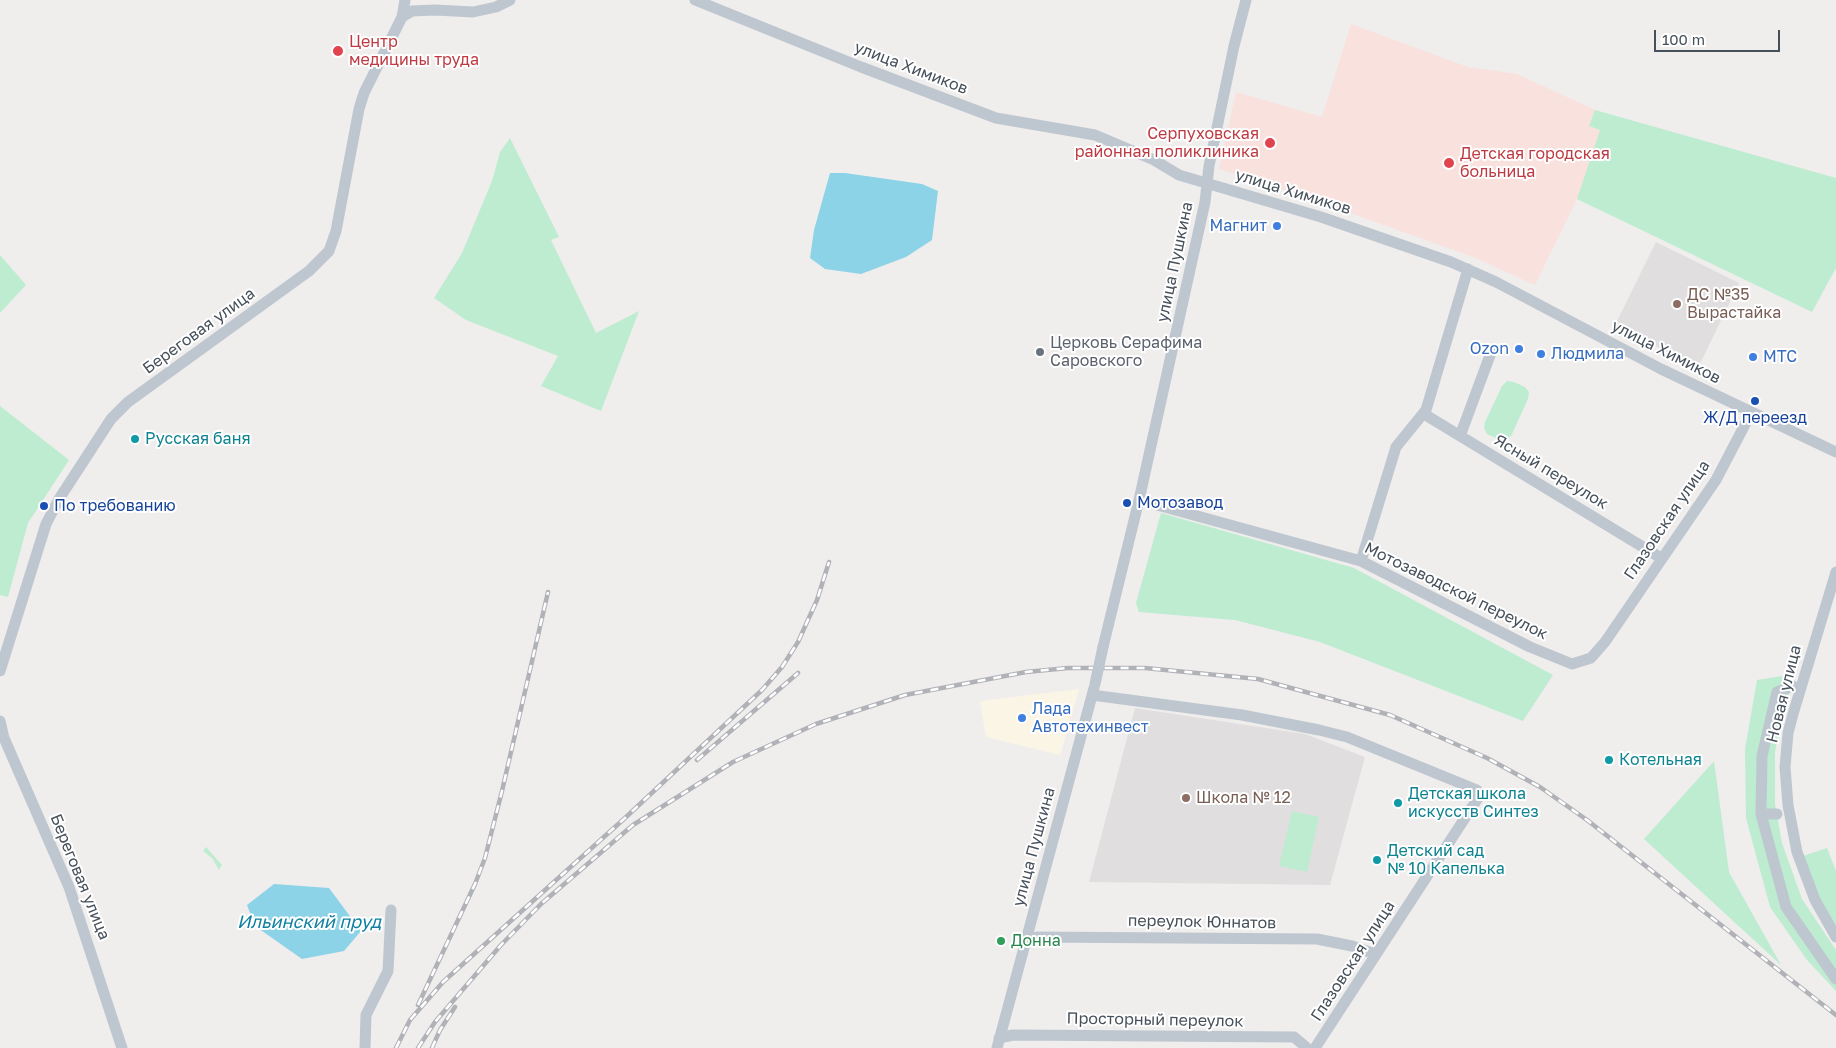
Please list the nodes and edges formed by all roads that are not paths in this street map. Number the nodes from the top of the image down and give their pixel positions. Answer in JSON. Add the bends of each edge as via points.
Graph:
{"nodes":[{"id":1,"x":405,"y":0,"type":"edge"},
{"id":2,"x":510,"y":0,"type":"edge"},
{"id":3,"x":695,"y":0,"type":"edge"},
{"id":4,"x":1246,"y":0,"type":"edge"},
{"id":5,"x":402,"y":17,"type":"junction"},
{"id":6,"x":1207,"y":184,"type":"junction"},
{"id":7,"x":1468,"y":269,"type":"junction"},
{"id":8,"x":1492,"y":350,"type":"dead end"},
{"id":9,"x":1751,"y":413,"type":"junction"},
{"id":10,"x":1424,"y":414,"type":"junction"},
{"id":11,"x":1460,"y":436,"type":"junction"},
{"id":12,"x":1836,"y":452,"type":"edge"},
{"id":13,"x":1139,"y":500,"type":"junction"},
{"id":14,"x":1662,"y":558,"type":"junction"},
{"id":15,"x":1361,"y":561,"type":"junction"},
{"id":16,"x":1836,"y":572,"type":"edge"},
{"id":17,"x":1605,"y":642,"type":"joint"},
{"id":18,"x":0,"y":671,"type":"edge"},
{"id":19,"x":1793,"y":686,"type":"dead end"},
{"id":20,"x":1093,"y":689,"type":"junction"},
{"id":21,"x":0,"y":721,"type":"edge"},
{"id":22,"x":1761,"y":814,"type":"junction"},
{"id":23,"x":1777,"y":814,"type":"dead end"},
{"id":24,"x":391,"y":910,"type":"dead end"},
{"id":25,"x":1836,"y":937,"type":"edge"},
{"id":26,"x":1026,"y":940,"type":"junction"},
{"id":27,"x":1376,"y":954,"type":"junction"},
{"id":28,"x":1836,"y":980,"type":"edge"},
{"id":29,"x":998,"y":1043,"type":"edge"},
{"id":30,"x":122,"y":1048,"type":"edge"},
{"id":31,"x":365,"y":1048,"type":"edge"},
{"id":32,"x":1306,"y":1048,"type":"edge"},
{"id":33,"x":1315,"y":1048,"type":"edge"}],
"edges":[{"from":1,"to":5,"type":"street","name":"Береговая улица"},
{"from":2,"to":5,"type":"street","via":[[473,12],[412,11]]},
{"from":3,"to":6,"type":"street","name":"улица Химиков","via":[[996,118],[1095,135],[1154,160],[1179,175]]},
{"from":4,"to":6,"type":"street","name":"улица Пушкина","via":[[1224,91]]},
{"from":5,"to":18,"type":"street","name":"Береговая улица","via":[[359,109],[336,231],[329,251],[309,271],[128,402],[111,419],[46,524]]},
{"from":6,"to":7,"type":"street","name":"улица Химиков","via":[[1321,217]]},
{"from":6,"to":13,"type":"street","name":"улица Пушкина","via":[[1206,202]]},
{"from":7,"to":9,"type":"street","name":"улица Химиков"},
{"from":7,"to":10,"type":"street"},
{"from":8,"to":11,"type":"street"},
{"from":9,"to":12,"type":"street","name":"улица Химиков"},
{"from":9,"to":14,"type":"street","name":"Глазовская улица","via":[[1716,480]]},
{"from":10,"to":11,"type":"street","name":"Ясный переулок"},
{"from":10,"to":15,"type":"street","via":[[1396,446]]},
{"from":11,"to":14,"type":"street","name":"Ясный переулок"},
{"from":13,"to":15,"type":"street","name":"Мотозаводской переулок"},
{"from":13,"to":20,"type":"street","name":"улица Пушкина","bridge":true},
{"from":14,"to":17,"type":"street","name":"Глазовская улица"},
{"from":15,"to":17,"type":"street","name":"Мотозаводской переулок","via":[[1530,647],[1572,664],[1592,658]]},
{"from":16,"to":25,"type":"street","name":"Новая улица","via":[[1788,733],[1785,767],[1797,852],[1815,900]]},
{"from":19,"to":22,"type":"street","via":[[1777,692],[1762,756]]},
{"from":20,"to":26,"type":"street","name":"улица Пушкина"},
{"from":20,"to":27,"type":"street","name":"Глазовская улица","via":[[1347,737],[1477,790],[1478,798]]},
{"from":21,"to":30,"type":"street","name":"Береговая улица","via":[[4,738],[69,887]]},
{"from":22,"to":23,"type":"street"},
{"from":22,"to":28,"type":"street","via":[[1786,907]]},
{"from":24,"to":31,"type":"street","via":[[388,971],[366,1015]]},
{"from":26,"to":27,"type":"street","name":"переулок Юннатов","via":[[1037,937],[1317,939]]},
{"from":26,"to":29,"type":"street","name":"улица Пушкина"},
{"from":27,"to":33,"type":"street","name":"Глазовская улица"},
{"from":29,"to":32,"type":"street","name":"Просторный переулок","via":[[1014,1035],[1294,1037]]}]}
